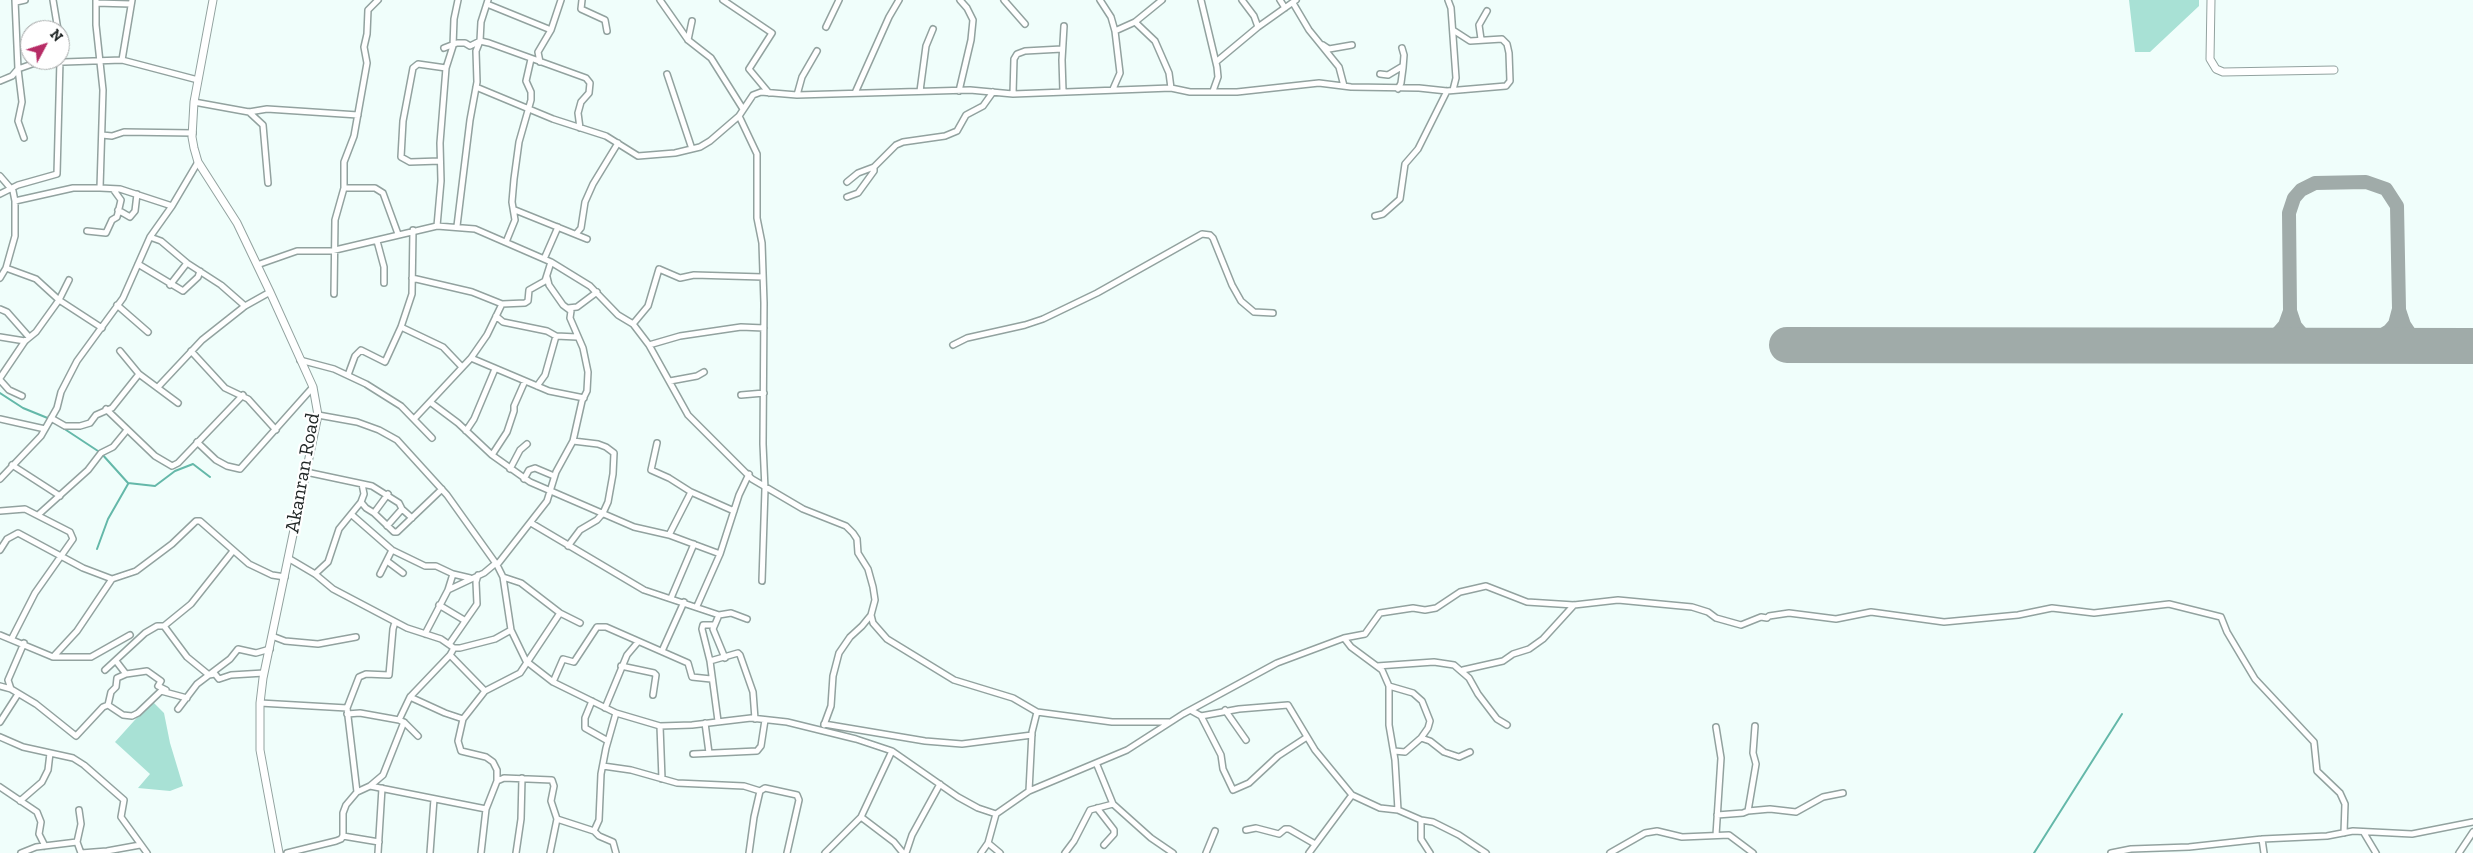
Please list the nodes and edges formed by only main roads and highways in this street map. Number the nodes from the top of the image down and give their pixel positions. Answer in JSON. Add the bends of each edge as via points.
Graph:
{"nodes":[{"id":1,"x":213,"y":0,"type":"edge"},
{"id":2,"x":2211,"y":0,"type":"edge"},
{"id":3,"x":2334,"y":70,"type":"dead end"},
{"id":4,"x":279,"y":853,"type":"edge"}],
"edges":[{"from":1,"to":4,"type":"main road","name":"Akanran Road","via":[[194,102],[193,133],[198,162],[237,223],[270,292],[313,387],[318,415],[260,703],[260,750]]},
{"from":2,"to":3,"type":"main road","via":[[2210,59],[2216,69],[2223,72]]}]}
